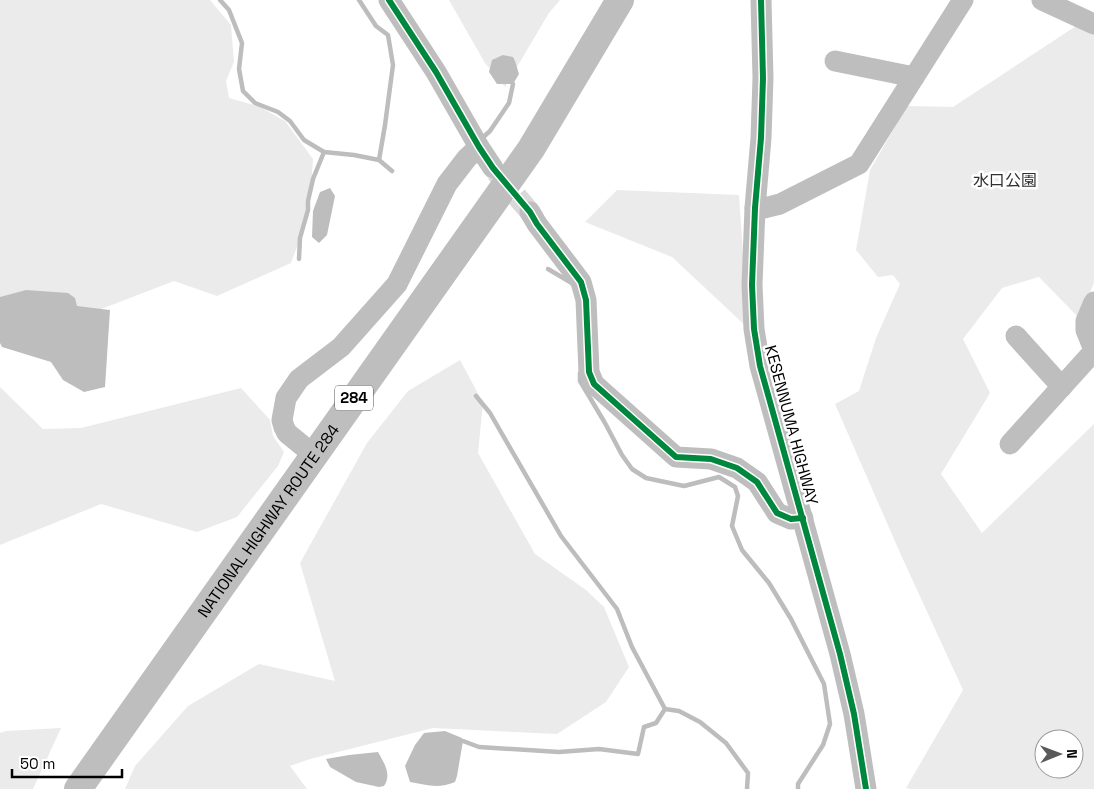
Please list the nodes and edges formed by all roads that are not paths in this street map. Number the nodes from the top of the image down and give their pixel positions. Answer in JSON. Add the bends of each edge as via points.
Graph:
{"nodes":[{"id":1,"x":389,"y":0,"type":"edge"},
{"id":2,"x":620,"y":0,"type":"edge"},
{"id":3,"x":761,"y":0,"type":"edge"},
{"id":4,"x":963,"y":0,"type":"edge"},
{"id":5,"x":1042,"y":0,"type":"edge"},
{"id":6,"x":1094,"y":24,"type":"edge"},
{"id":7,"x":835,"y":61,"type":"dead end"},
{"id":8,"x":914,"y":77,"type":"junction"},
{"id":9,"x":479,"y":147,"type":"junction"},
{"id":10,"x":493,"y":168,"type":"tunnel mouth"},
{"id":11,"x":755,"y":208,"type":"junction"},
{"id":12,"x":530,"y":212,"type":"tunnel mouth"},
{"id":13,"x":1094,"y":302,"type":"edge"},
{"id":14,"x":1016,"y":336,"type":"dead end"},
{"id":15,"x":1094,"y":350,"type":"edge"},
{"id":16,"x":1062,"y":387,"type":"junction"},
{"id":17,"x":1010,"y":444,"type":"dead end"},
{"id":18,"x":314,"y":455,"type":"junction"},
{"id":19,"x":803,"y":518,"type":"junction"},
{"id":20,"x":78,"y":789,"type":"edge"},
{"id":21,"x":866,"y":789,"type":"edge"}],
"edges":[{"from":1,"to":9,"type":"street"},
{"from":2,"to":18,"type":"highway","name":"NATIONAL HIGHWAY ROUTE 284","number":"284","via":[[531,149]]},
{"from":3,"to":11,"type":"street","name":"KESENNUMA HIGHWAY","via":[[763,78]]},
{"from":4,"to":8,"type":"street"},
{"from":5,"to":6,"type":"street"},
{"from":7,"to":8,"type":"street"},
{"from":8,"to":11,"type":"street","via":[[859,164],[780,204]]},
{"from":9,"to":10,"type":"street"},
{"from":9,"to":18,"type":"street","via":[[447,184],[396,284],[341,347],[299,379],[286,398],[284,427]]},
{"from":11,"to":19,"type":"street","name":"KESENNUMA HIGHWAY","via":[[754,329],[760,366]]},
{"from":12,"to":19,"type":"street","via":[[581,282],[586,300],[589,372],[594,384],[676,457],[711,458],[737,468],[757,482],[777,513],[791,519]]},
{"from":13,"to":15,"type":"street","via":[[1086,330]]},
{"from":14,"to":16,"type":"street"},
{"from":15,"to":16,"type":"street"},
{"from":16,"to":17,"type":"street"},
{"from":18,"to":20,"type":"highway","name":"NATIONAL HIGHWAY ROUTE 284","number":"284"},
{"from":19,"to":21,"type":"street","name":"KESENNUMA HIGHWAY","via":[[854,714]]}]}
